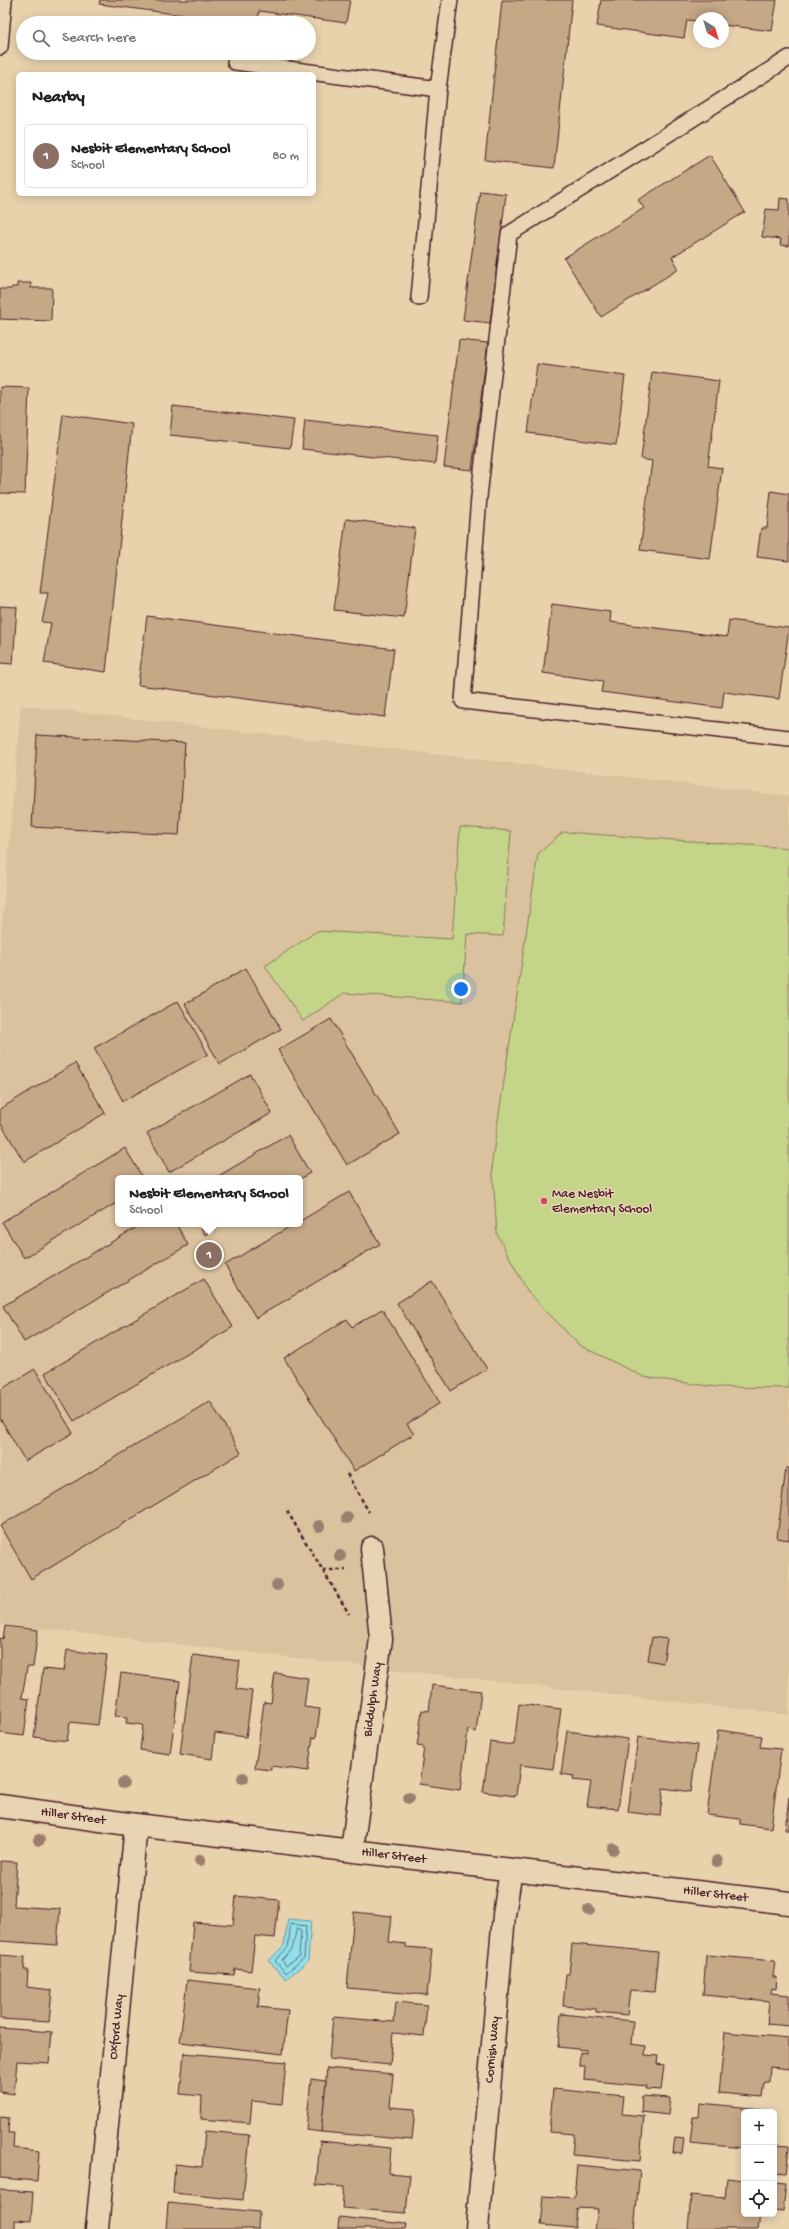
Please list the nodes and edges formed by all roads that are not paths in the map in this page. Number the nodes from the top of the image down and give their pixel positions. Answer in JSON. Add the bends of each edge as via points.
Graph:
{"nodes":[{"id":1,"x":4,"y":0,"type":"edge"},
{"id":2,"x":450,"y":0,"type":"edge"},
{"id":3,"x":0,"y":47,"type":"edge"},
{"id":4,"x":789,"y":58,"type":"edge"},
{"id":5,"x":235,"y":62,"type":"dead end"},
{"id":6,"x":310,"y":72,"type":"edge"},
{"id":7,"x":316,"y":73,"type":"edge"},
{"id":8,"x":438,"y":89,"type":"junction"},
{"id":9,"x":419,"y":298,"type":"dead end"},
{"id":10,"x":789,"y":738,"type":"edge"},
{"id":11,"x":372,"y":1548,"type":"dead end"},
{"id":12,"x":0,"y":1806,"type":"edge"},
{"id":13,"x":136,"y":1825,"type":"junction"},
{"id":14,"x":352,"y":1850,"type":"junction"},
{"id":15,"x":511,"y":1870,"type":"junction"},
{"id":16,"x":789,"y":1903,"type":"edge"},
{"id":17,"x":97,"y":2229,"type":"edge"},
{"id":18,"x":477,"y":2229,"type":"edge"}],
"edges":[{"from":1,"to":3,"type":"lane"},
{"from":2,"to":8,"type":"lane"},
{"from":4,"to":10,"type":"lane","via":[[509,234],[479,497],[463,701]]},
{"from":5,"to":6,"type":"lane"},
{"from":7,"to":8,"type":"lane"},
{"from":8,"to":9,"type":"lane"},
{"from":11,"to":14,"type":"street","name":"Biddulph Way","via":[[381,1640]]},
{"from":12,"to":13,"type":"street","name":"Hiller Street"},
{"from":13,"to":14,"type":"street","name":"Hiller Street"},
{"from":13,"to":17,"type":"street","name":"Oxford Way"},
{"from":14,"to":15,"type":"street","name":"Hiller Street"},
{"from":15,"to":16,"type":"street","name":"Hiller Street"},
{"from":15,"to":18,"type":"street","name":"Cornish Way","via":[[504,1915]]}]}
